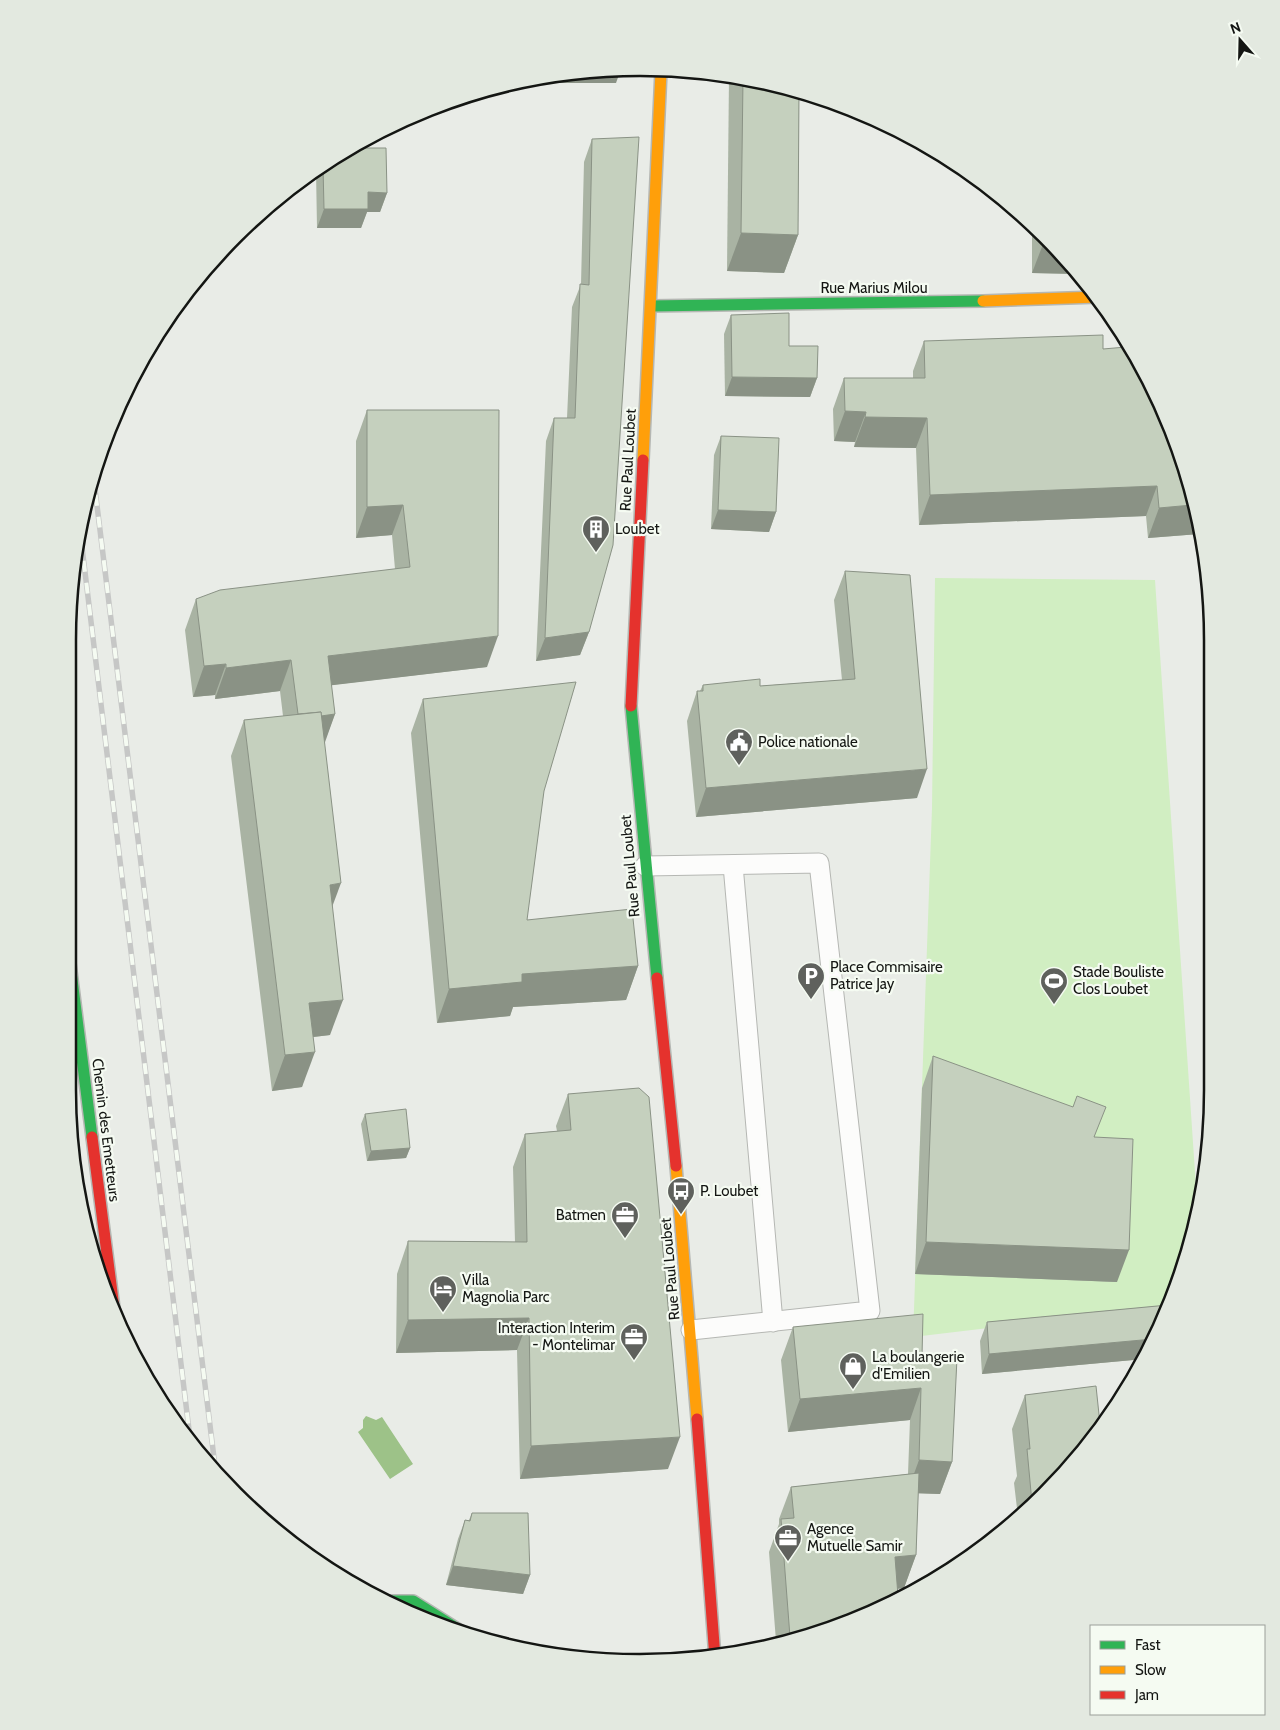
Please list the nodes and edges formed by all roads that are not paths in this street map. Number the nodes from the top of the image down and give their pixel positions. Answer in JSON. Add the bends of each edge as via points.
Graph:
{"nodes":[{"id":1,"x":660,"y":77,"type":"edge"},
{"id":2,"x":1087,"y":297,"type":"edge"},
{"id":3,"x":651,"y":306,"type":"junction"},
{"id":4,"x":733,"y":865,"type":"junction"},
{"id":5,"x":645,"y":866,"type":"junction"},
{"id":6,"x":76,"y":1011,"type":"edge"},
{"id":7,"x":111,"y":1284,"type":"edge"},
{"id":8,"x":773,"y":1322,"type":"junction"},
{"id":9,"x":691,"y":1330,"type":"junction"},
{"id":10,"x":402,"y":1601,"type":"edge"},
{"id":11,"x":436,"y":1615,"type":"edge"},
{"id":12,"x":714,"y":1649,"type":"edge"}],
"edges":[{"from":1,"to":3,"type":"street","name":"Rue Paul Loubet"},
{"from":2,"to":3,"type":"street","name":"Rue Marius Milou"},
{"from":3,"to":5,"type":"street","name":"Rue Paul Loubet","via":[[631,702]]},
{"from":4,"to":5,"type":"lane"},
{"from":4,"to":8,"type":"lane"},
{"from":4,"to":8,"type":"lane","via":[[819,863],[870,1311]]},
{"from":5,"to":9,"type":"street","name":"Rue Paul Loubet"},
{"from":6,"to":7,"type":"street","name":"Chemin des Emetteurs"},
{"from":8,"to":9,"type":"lane"},
{"from":9,"to":12,"type":"street","name":"Rue Paul Loubet"},
{"from":10,"to":11,"type":"street","via":[[413,1601]]}]}
